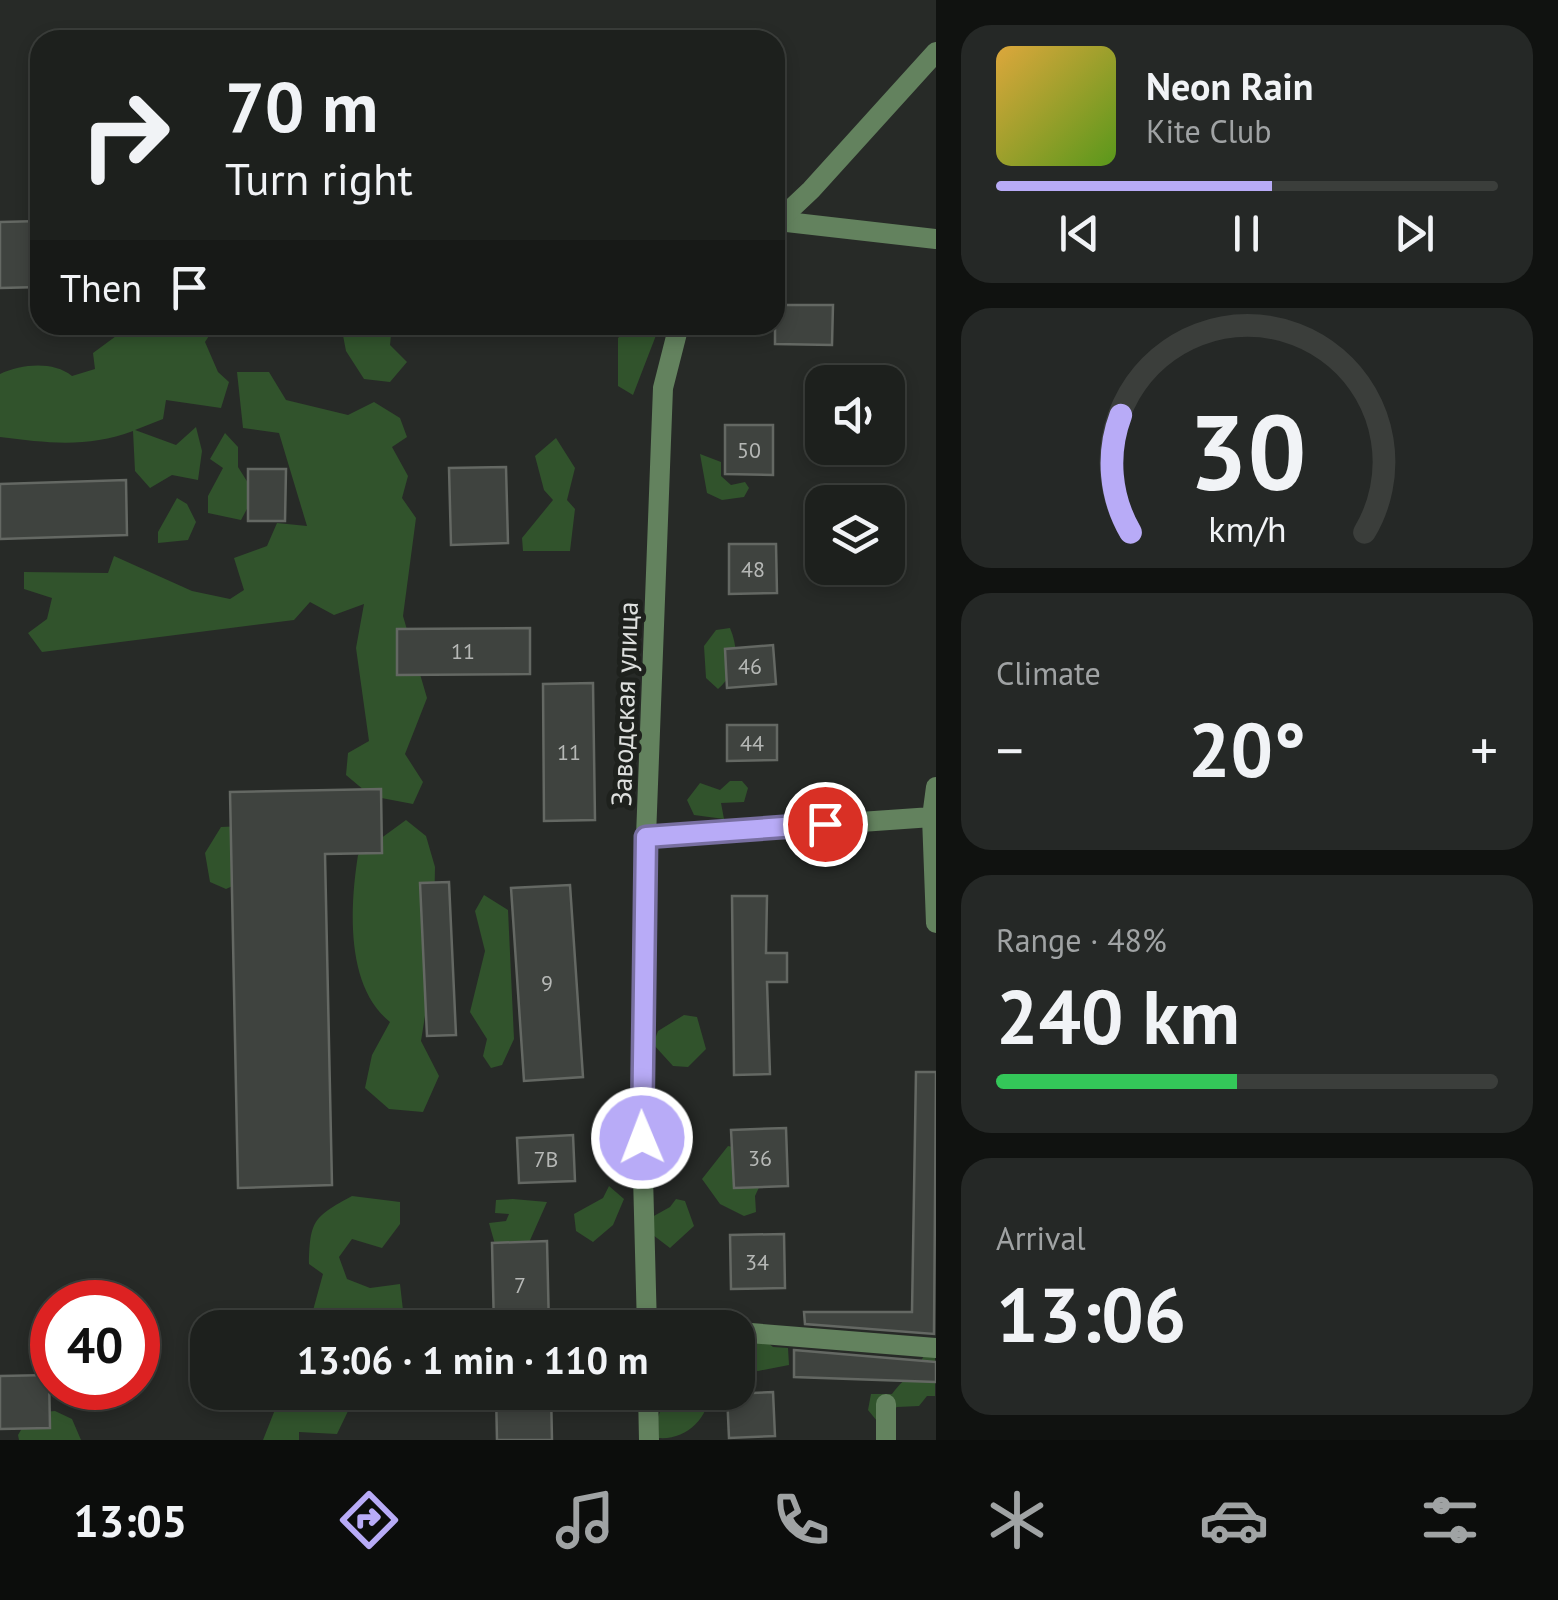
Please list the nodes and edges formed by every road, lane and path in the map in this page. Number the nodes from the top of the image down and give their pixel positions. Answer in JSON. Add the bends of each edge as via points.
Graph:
{"nodes":[{"id":1,"x":936,"y":52,"type":"edge"},
{"id":2,"x":785,"y":214,"type":"edge"},
{"id":3,"x":785,"y":223,"type":"edge"},
{"id":4,"x":936,"y":239,"type":"edge"},
{"id":5,"x":677,"y":335,"type":"edge"},
{"id":6,"x":936,"y":787,"type":"edge"},
{"id":7,"x":932,"y":817,"type":"junction"},
{"id":8,"x":646,"y":837,"type":"junction"},
{"id":9,"x":936,"y":923,"type":"edge"},
{"id":10,"x":647,"y":1310,"type":"edge"},
{"id":11,"x":755,"y":1333,"type":"edge"},
{"id":12,"x":936,"y":1348,"type":"edge"},
{"id":13,"x":886,"y":1404,"type":"dead end"},
{"id":14,"x":649,"y":1410,"type":"edge"},
{"id":15,"x":650,"y":1440,"type":"edge"},
{"id":16,"x":886,"y":1440,"type":"edge"}],
"edges":[{"from":1,"to":2,"type":"street"},
{"from":3,"to":4,"type":"street"},
{"from":5,"to":8,"type":"street","name":"Заводская улица","via":[[663,388]]},
{"from":6,"to":7,"type":"street"},
{"from":7,"to":8,"type":"street"},
{"from":7,"to":9,"type":"street"},
{"from":8,"to":10,"type":"street","name":"Заводская улица","via":[[641,1100]]},
{"from":11,"to":12,"type":"street"},
{"from":13,"to":16,"type":"street"},
{"from":14,"to":15,"type":"street"}]}
